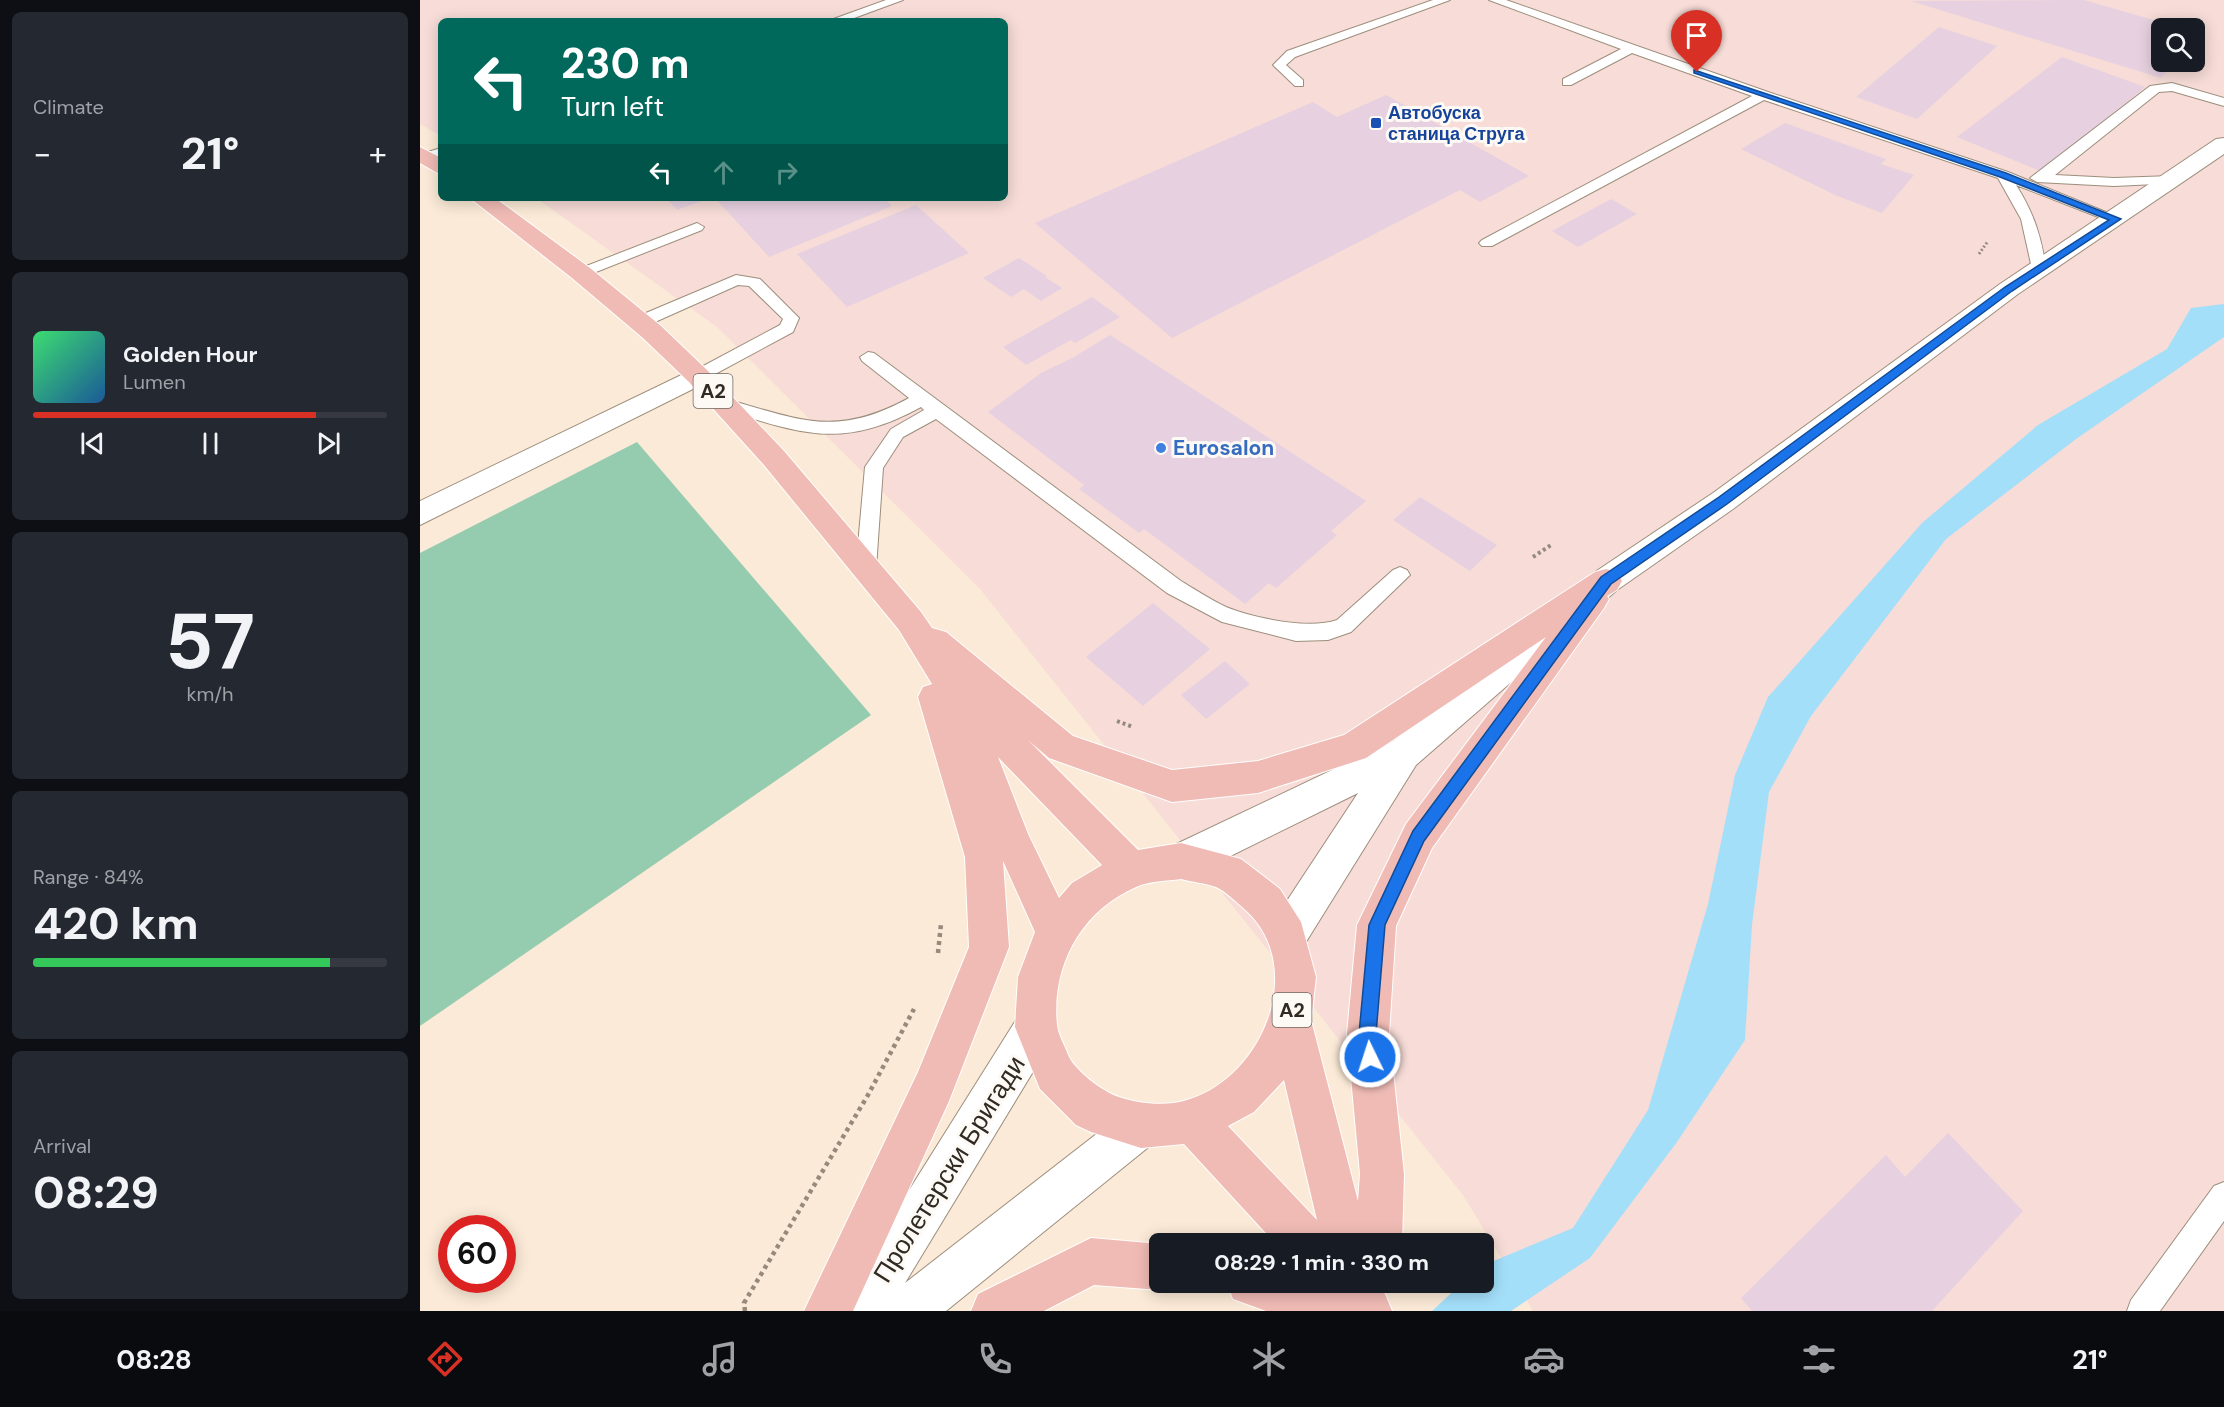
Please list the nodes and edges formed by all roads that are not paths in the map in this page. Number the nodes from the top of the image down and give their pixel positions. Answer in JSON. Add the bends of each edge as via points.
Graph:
{"nodes":[{"id":1,"x":897,"y":0,"type":"edge"},
{"id":2,"x":1444,"y":0,"type":"edge"},
{"id":3,"x":1495,"y":0,"type":"edge"},
{"id":4,"x":843,"y":18,"type":"edge"},
{"id":5,"x":1632,"y":48,"type":"junction"},
{"id":6,"x":1566,"y":82,"type":"dead end"},
{"id":7,"x":1299,"y":84,"type":"dead end"},
{"id":8,"x":1763,"y":95,"type":"junction"},
{"id":9,"x":2224,"y":102,"type":"edge"},
{"id":10,"x":2224,"y":144,"type":"edge"},
{"id":11,"x":2003,"y":175,"type":"junction"},
{"id":12,"x":2042,"y":178,"type":"junction"},
{"id":13,"x":2173,"y":180,"type":"junction"},
{"id":14,"x":485,"y":201,"type":"edge"},
{"id":15,"x":2116,"y":219,"type":"junction"},
{"id":16,"x":697,"y":227,"type":"dead end"},
{"id":17,"x":1487,"y":243,"type":"dead end"},
{"id":18,"x":2038,"y":270,"type":"junction"},
{"id":19,"x":581,"y":273,"type":"junction"},
{"id":20,"x":640,"y":322,"type":"junction"},
{"id":21,"x":868,"y":357,"type":"dead end"},
{"id":22,"x":698,"y":376,"type":"junction"},
{"id":23,"x":726,"y":405,"type":"junction"},
{"id":24,"x":929,"y":405,"type":"junction"},
{"id":25,"x":420,"y":514,"type":"edge"},
{"id":26,"x":866,"y":568,"type":"junction"},
{"id":27,"x":1400,"y":575,"type":"dead end"},
{"id":28,"x":1606,"y":581,"type":"junction"},
{"id":29,"x":910,"y":621,"type":"junction"},
{"id":30,"x":954,"y":690,"type":"junction"},
{"id":31,"x":1405,"y":753,"type":"junction"},
{"id":32,"x":1181,"y":861,"type":"junction"},
{"id":33,"x":1131,"y":869,"type":"junction"},
{"id":34,"x":1055,"y":932,"type":"junction"},
{"id":35,"x":1287,"y":936,"type":"junction"},
{"id":36,"x":1290,"y":1020,"type":"junction"},
{"id":37,"x":1036,"y":1027,"type":"junction"},
{"id":38,"x":1193,"y":1121,"type":"junction"},
{"id":39,"x":1142,"y":1125,"type":"junction"},
{"id":40,"x":2224,"y":1196,"type":"edge"},
{"id":41,"x":1298,"y":1233,"type":"edge"},
{"id":42,"x":1343,"y":1233,"type":"edge"},
{"id":43,"x":1379,"y":1233,"type":"edge"},
{"id":44,"x":1149,"y":1266,"type":"edge"},
{"id":45,"x":1331,"y":1293,"type":"edge"},
{"id":46,"x":1360,"y":1297,"type":"edge"},
{"id":47,"x":828,"y":1311,"type":"edge"},
{"id":48,"x":861,"y":1311,"type":"edge"},
{"id":49,"x":908,"y":1311,"type":"edge"},
{"id":50,"x":995,"y":1311,"type":"edge"},
{"id":51,"x":2142,"y":1311,"type":"edge"}],
"edges":[{"from":1,"to":4,"type":"lane"},
{"from":2,"to":7,"type":"lane","via":[[1291,54],[1279,65]]},
{"from":3,"to":5,"type":"lane"},
{"from":5,"to":6,"type":"lane"},
{"from":5,"to":8,"type":"lane"},
{"from":8,"to":11,"type":"lane"},
{"from":8,"to":17,"type":"lane"},
{"from":9,"to":12,"type":"lane","via":[[2172,87],[2155,89]]},
{"from":10,"to":13,"type":"main road"},
{"from":11,"to":12,"type":"lane"},
{"from":11,"to":15,"type":"lane"},
{"from":11,"to":18,"type":"lane","via":[[2033,227]]},
{"from":12,"to":13,"type":"lane"},
{"from":13,"to":15,"type":"main road"},
{"from":14,"to":19,"type":"main road","number":"A2"},
{"from":15,"to":18,"type":"main road"},
{"from":16,"to":19,"type":"lane"},
{"from":18,"to":28,"type":"main road","via":[[1723,501]]},
{"from":19,"to":20,"type":"main road","number":"A2"},
{"from":20,"to":22,"type":"main road","number":"A2"},
{"from":20,"to":22,"type":"lane","via":[[736,280],[754,282],[791,318],[787,328]]},
{"from":21,"to":24,"type":"lane"},
{"from":22,"to":23,"type":"main road","number":"A2"},
{"from":22,"to":25,"type":"main road"},
{"from":23,"to":24,"type":"lane","via":[[791,424],[832,430],[883,420]]},
{"from":23,"to":26,"type":"main road","number":"A2"},
{"from":24,"to":26,"type":"lane","via":[[897,434],[874,467]]},
{"from":24,"to":27,"type":"lane","via":[[1174,587],[1222,614],[1296,633],[1328,632],[1344,626]]},
{"from":26,"to":29,"type":"main road","number":"A2"},
{"from":28,"to":29,"type":"main road","via":[[1354,747],[1258,777],[1172,786],[1061,747]]},
{"from":28,"to":31,"type":"main road"},
{"from":28,"to":43,"type":"main road","via":[[1419,836],[1377,925],[1368,1034],[1382,1174]]},
{"from":29,"to":30,"type":"main road","number":"A2"},
{"from":29,"to":47,"type":"main road","via":[[982,848],[989,947],[934,1086]]},
{"from":30,"to":33,"type":"main road","number":"A2"},
{"from":30,"to":34,"type":"main road","number":"A2","via":[[1012,838]]},
{"from":31,"to":32,"type":"main road"},
{"from":31,"to":35,"type":"main road"},
{"from":32,"to":33,"type":"main road","number":"A2"},
{"from":32,"to":35,"type":"main road","number":"A2","via":[[1228,872],[1266,902]]},
{"from":33,"to":34,"type":"main road","number":"A2","via":[[1086,896]]},
{"from":34,"to":37,"type":"main road","number":"A2","via":[[1038,977]]},
{"from":35,"to":36,"type":"main road","number":"A2","via":[[1296,977]]},
{"from":36,"to":38,"type":"main road","number":"A2","via":[[1271,1062],[1239,1097]]},
{"from":36,"to":42,"type":"main road","number":"A2"},
{"from":37,"to":39,"type":"main road","number":"A2","via":[[1055,1074],[1091,1110]]},
{"from":37,"to":48,"type":"main road","name":"Пролетерски Бригади"},
{"from":38,"to":39,"type":"main road","number":"A2"},
{"from":38,"to":41,"type":"main road"},
{"from":39,"to":49,"type":"main road","name":"Пролетерски Бригади"},
{"from":40,"to":51,"type":"lane"},
{"from":44,"to":50,"type":"main road","via":[[1091,1261]]},
{"from":45,"to":46,"type":"main road"}]}
